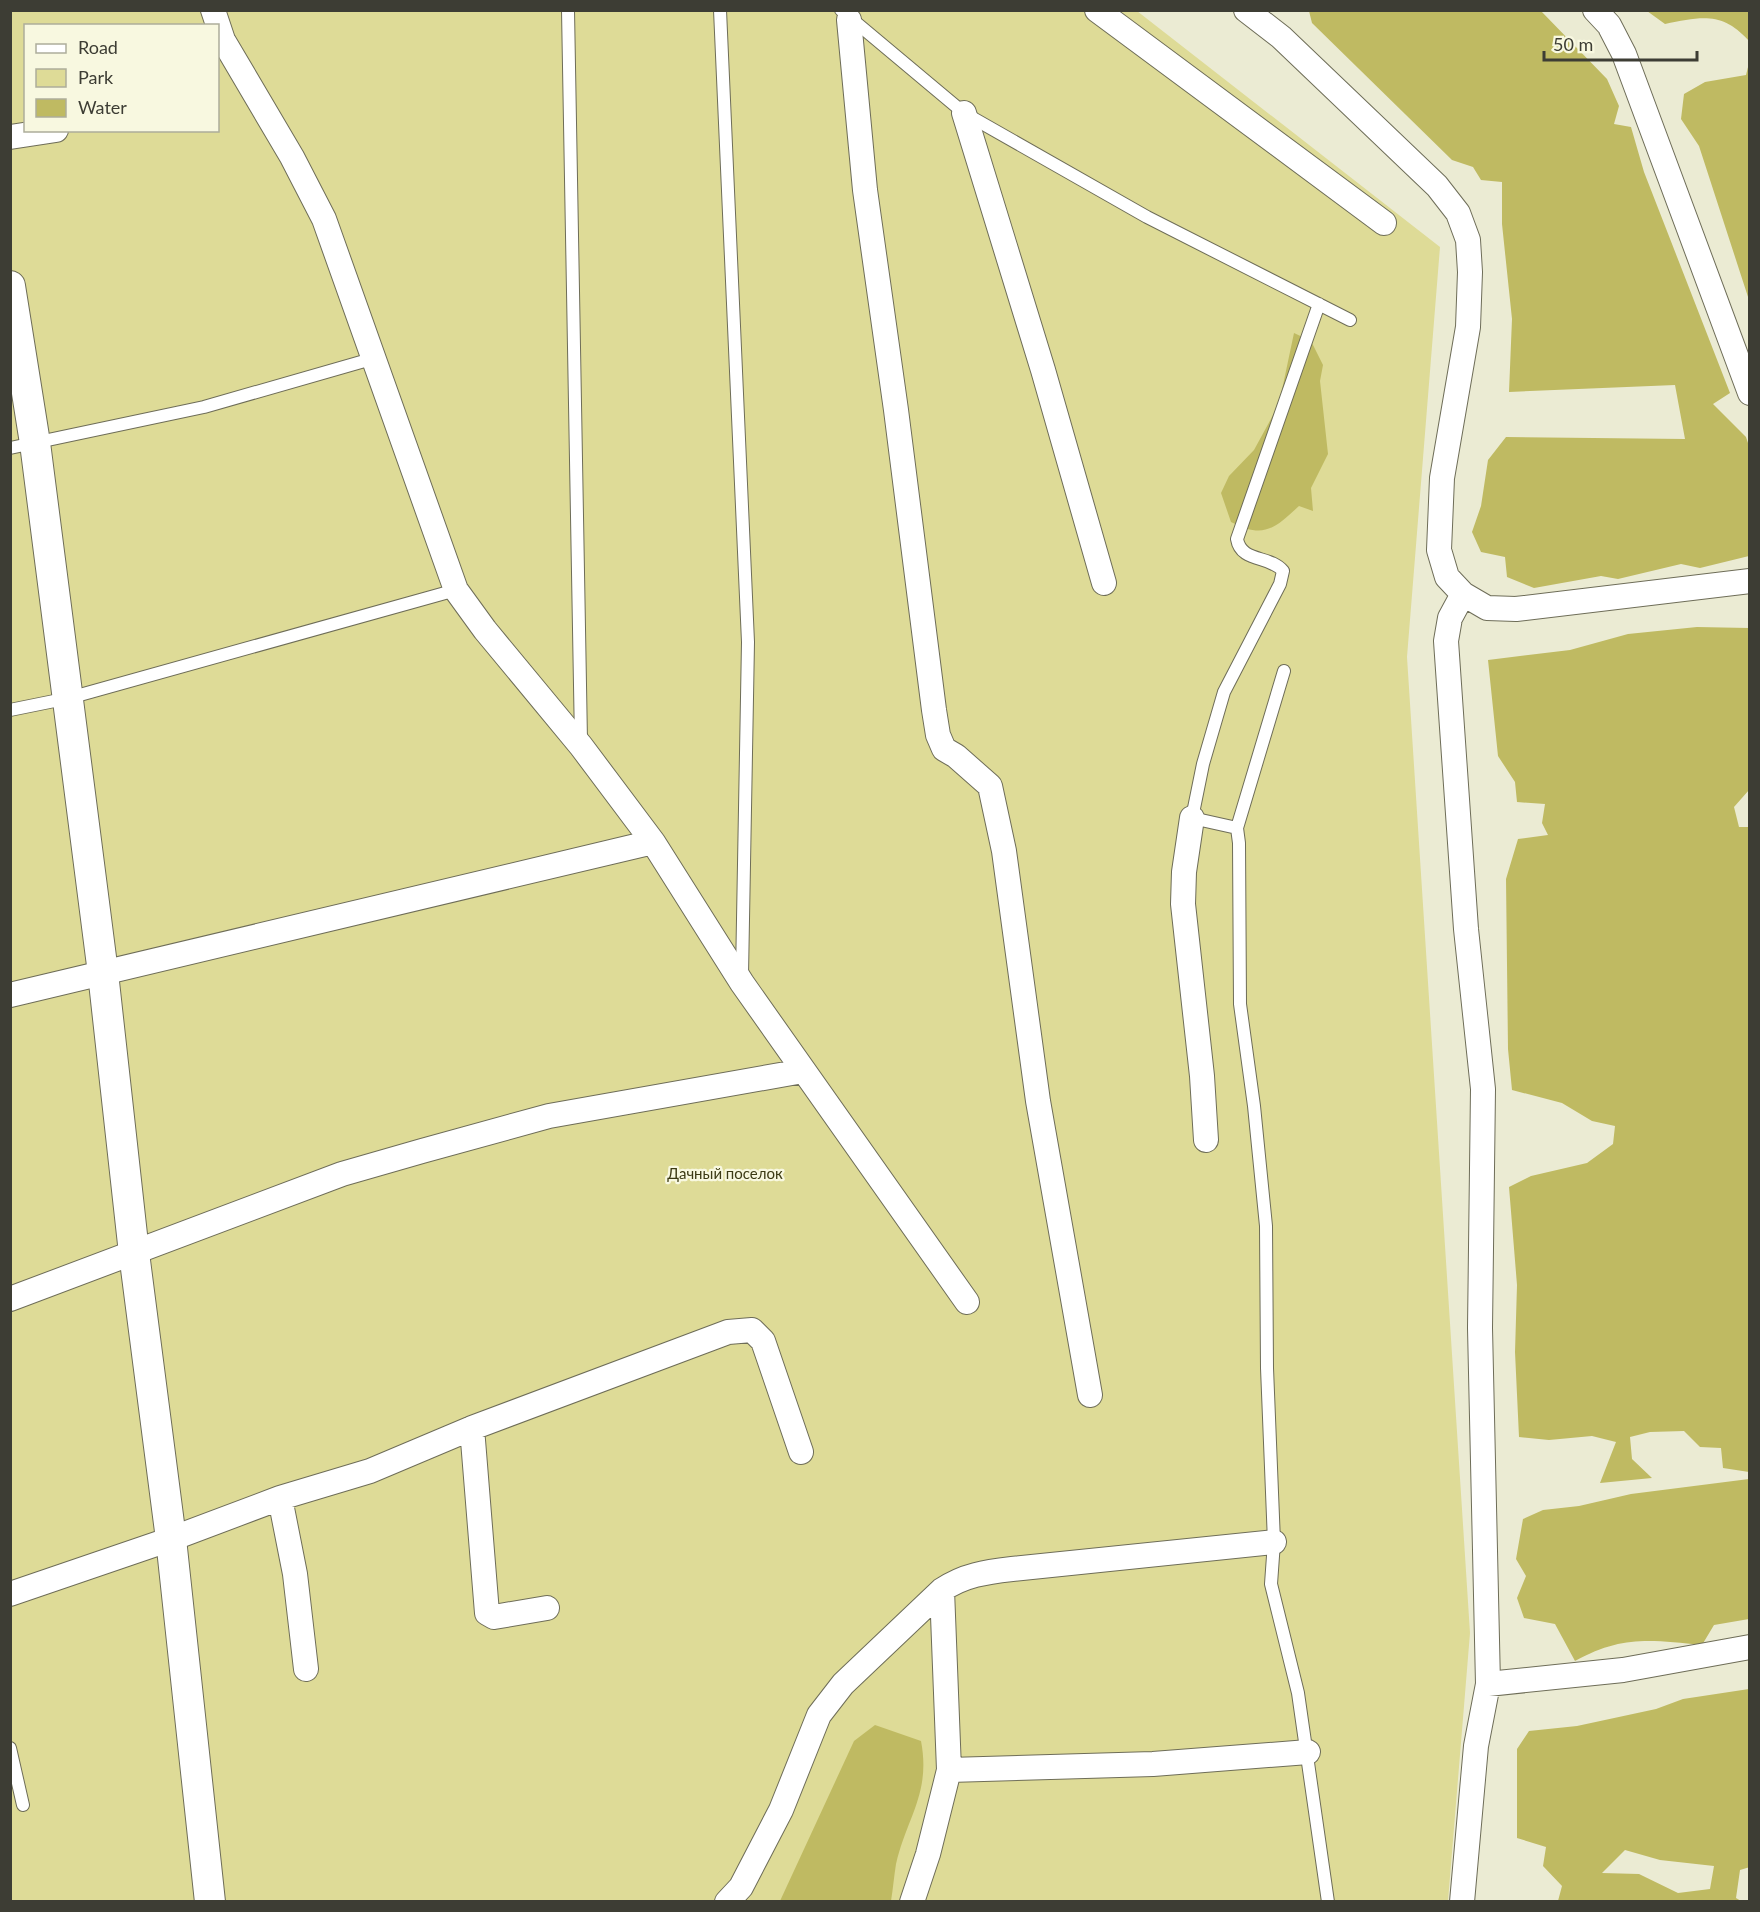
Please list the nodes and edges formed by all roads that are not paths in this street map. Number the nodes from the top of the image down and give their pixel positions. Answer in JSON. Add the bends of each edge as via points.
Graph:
{"nodes":[{"id":1,"x":568,"y":10,"type":"edge"},
{"id":2,"x":720,"y":10,"type":"edge"},
{"id":3,"x":1097,"y":10,"type":"edge"},
{"id":4,"x":1246,"y":10,"type":"edge"},
{"id":5,"x":1595,"y":10,"type":"edge"},
{"id":6,"x":845,"y":15,"type":"edge"},
{"id":7,"x":219,"y":28,"type":"edge"},
{"id":8,"x":964,"y":112,"type":"junction"},
{"id":9,"x":43,"y":132,"type":"edge"},
{"id":10,"x":10,"y":137,"type":"edge"},
{"id":11,"x":1384,"y":223,"type":"dead end"},
{"id":12,"x":10,"y":286,"type":"edge"},
{"id":13,"x":1319,"y":304,"type":"junction"},
{"id":14,"x":1350,"y":320,"type":"dead end"},
{"id":15,"x":375,"y":358,"type":"junction"},
{"id":16,"x":1749,"y":393,"type":"edge"},
{"id":17,"x":23,"y":446,"type":"edge"},
{"id":18,"x":1749,"y":581,"type":"edge"},
{"id":19,"x":1104,"y":583,"type":"dead end"},
{"id":20,"x":456,"y":590,"type":"junction"},
{"id":21,"x":1463,"y":594,"type":"junction"},
{"id":22,"x":1284,"y":671,"type":"dead end"},
{"id":23,"x":69,"y":698,"type":"junction"},
{"id":24,"x":10,"y":710,"type":"edge"},
{"id":25,"x":581,"y":746,"type":"junction"},
{"id":26,"x":1192,"y":818,"type":"junction"},
{"id":27,"x":1236,"y":828,"type":"junction"},
{"id":28,"x":653,"y":842,"type":"junction"},
{"id":29,"x":103,"y":973,"type":"junction"},
{"id":30,"x":742,"y":983,"type":"junction"},
{"id":31,"x":10,"y":995,"type":"edge"},
{"id":32,"x":803,"y":1071,"type":"junction"},
{"id":33,"x":1206,"y":1140,"type":"dead end"},
{"id":34,"x":134,"y":1253,"type":"junction"},
{"id":35,"x":10,"y":1299,"type":"edge"},
{"id":36,"x":967,"y":1302,"type":"dead end"},
{"id":37,"x":1090,"y":1395,"type":"dead end"},
{"id":38,"x":472,"y":1428,"type":"junction"},
{"id":39,"x":801,"y":1452,"type":"dead end"},
{"id":40,"x":280,"y":1498,"type":"junction"},
{"id":41,"x":171,"y":1539,"type":"junction"},
{"id":42,"x":1274,"y":1542,"type":"junction"},
{"id":43,"x":942,"y":1590,"type":"junction"},
{"id":44,"x":10,"y":1594,"type":"edge"},
{"id":45,"x":547,"y":1608,"type":"dead end"},
{"id":46,"x":1749,"y":1647,"type":"edge"},
{"id":47,"x":306,"y":1669,"type":"dead end"},
{"id":48,"x":1488,"y":1684,"type":"junction"},
{"id":49,"x":10,"y":1748,"type":"edge"},
{"id":50,"x":1308,"y":1752,"type":"junction"},
{"id":51,"x":949,"y":1770,"type":"junction"},
{"id":52,"x":22,"y":1805,"type":"dead end"},
{"id":53,"x":210,"y":1902,"type":"edge"},
{"id":54,"x":727,"y":1902,"type":"edge"},
{"id":55,"x":912,"y":1902,"type":"edge"},
{"id":56,"x":1328,"y":1902,"type":"edge"},
{"id":57,"x":1462,"y":1902,"type":"edge"}],
"edges":[{"from":1,"to":25,"type":"lane"},
{"from":2,"to":30,"type":"lane","via":[[748,642]]},
{"from":3,"to":11,"type":"street"},
{"from":4,"to":21,"type":"street","via":[[1382,130],[1458,213],[1468,240],[1468,327],[1442,478],[1439,550],[1448,578]]},
{"from":5,"to":16,"type":"street","via":[[1609,25],[1624,54]]},
{"from":6,"to":8,"type":"lane"},
{"from":6,"to":37,"type":"street","via":[[935,718],[944,749],[990,786],[1005,862],[1038,1101]]},
{"from":7,"to":15,"type":"street","via":[[324,219]]},
{"from":8,"to":13,"type":"lane","via":[[1147,217]]},
{"from":8,"to":19,"type":"street"},
{"from":9,"to":10,"type":"street"},
{"from":12,"to":17,"type":"street"},
{"from":13,"to":14,"type":"lane"},
{"from":13,"to":26,"type":"lane","via":[[1237,539],[1245,554],[1277,564],[1284,571],[1224,692]]},
{"from":15,"to":17,"type":"lane","via":[[204,407]]},
{"from":15,"to":20,"type":"street"},
{"from":17,"to":23,"type":"street"},
{"from":18,"to":21,"type":"street","via":[[1516,609],[1487,608]]},
{"from":20,"to":23,"type":"lane"},
{"from":20,"to":25,"type":"street"},
{"from":21,"to":48,"type":"street","via":[[1450,618],[1446,641],[1466,929],[1483,1089],[1480,1328]]},
{"from":22,"to":27,"type":"lane"},
{"from":23,"to":24,"type":"lane"},
{"from":23,"to":29,"type":"street"},
{"from":25,"to":28,"type":"street"},
{"from":26,"to":27,"type":"lane"},
{"from":26,"to":33,"type":"street","via":[[1183,904]]},
{"from":27,"to":42,"type":"lane","via":[[1240,1004],[1266,1226]]},
{"from":28,"to":29,"type":"street"},
{"from":28,"to":30,"type":"street"},
{"from":29,"to":31,"type":"street"},
{"from":29,"to":34,"type":"street"},
{"from":30,"to":32,"type":"street"},
{"from":32,"to":34,"type":"street","via":[[549,1116],[503,1128],[342,1174]]},
{"from":32,"to":36,"type":"street"},
{"from":34,"to":35,"type":"street"},
{"from":34,"to":41,"type":"street"},
{"from":38,"to":39,"type":"street","via":[[728,1332],[752,1330],[763,1341]]},
{"from":38,"to":40,"type":"street","via":[[370,1471]]},
{"from":38,"to":45,"type":"street","via":[[487,1613],[494,1617]]},
{"from":40,"to":41,"type":"street"},
{"from":40,"to":47,"type":"street","via":[[296,1574]]},
{"from":41,"to":44,"type":"street"},
{"from":41,"to":53,"type":"street"},
{"from":42,"to":43,"type":"street","via":[[978,1573],[956,1580]]},
{"from":42,"to":50,"type":"lane","via":[[1271,1584],[1298,1692]]},
{"from":43,"to":51,"type":"street"},
{"from":43,"to":54,"type":"street","via":[[843,1684],[819,1715],[781,1810],[741,1887]]},
{"from":46,"to":48,"type":"street","via":[[1623,1670]]},
{"from":48,"to":57,"type":"street","via":[[1476,1746]]},
{"from":49,"to":52,"type":"lane"},
{"from":50,"to":51,"type":"street","via":[[1153,1764]]},
{"from":50,"to":56,"type":"lane"},
{"from":51,"to":55,"type":"street"}]}
